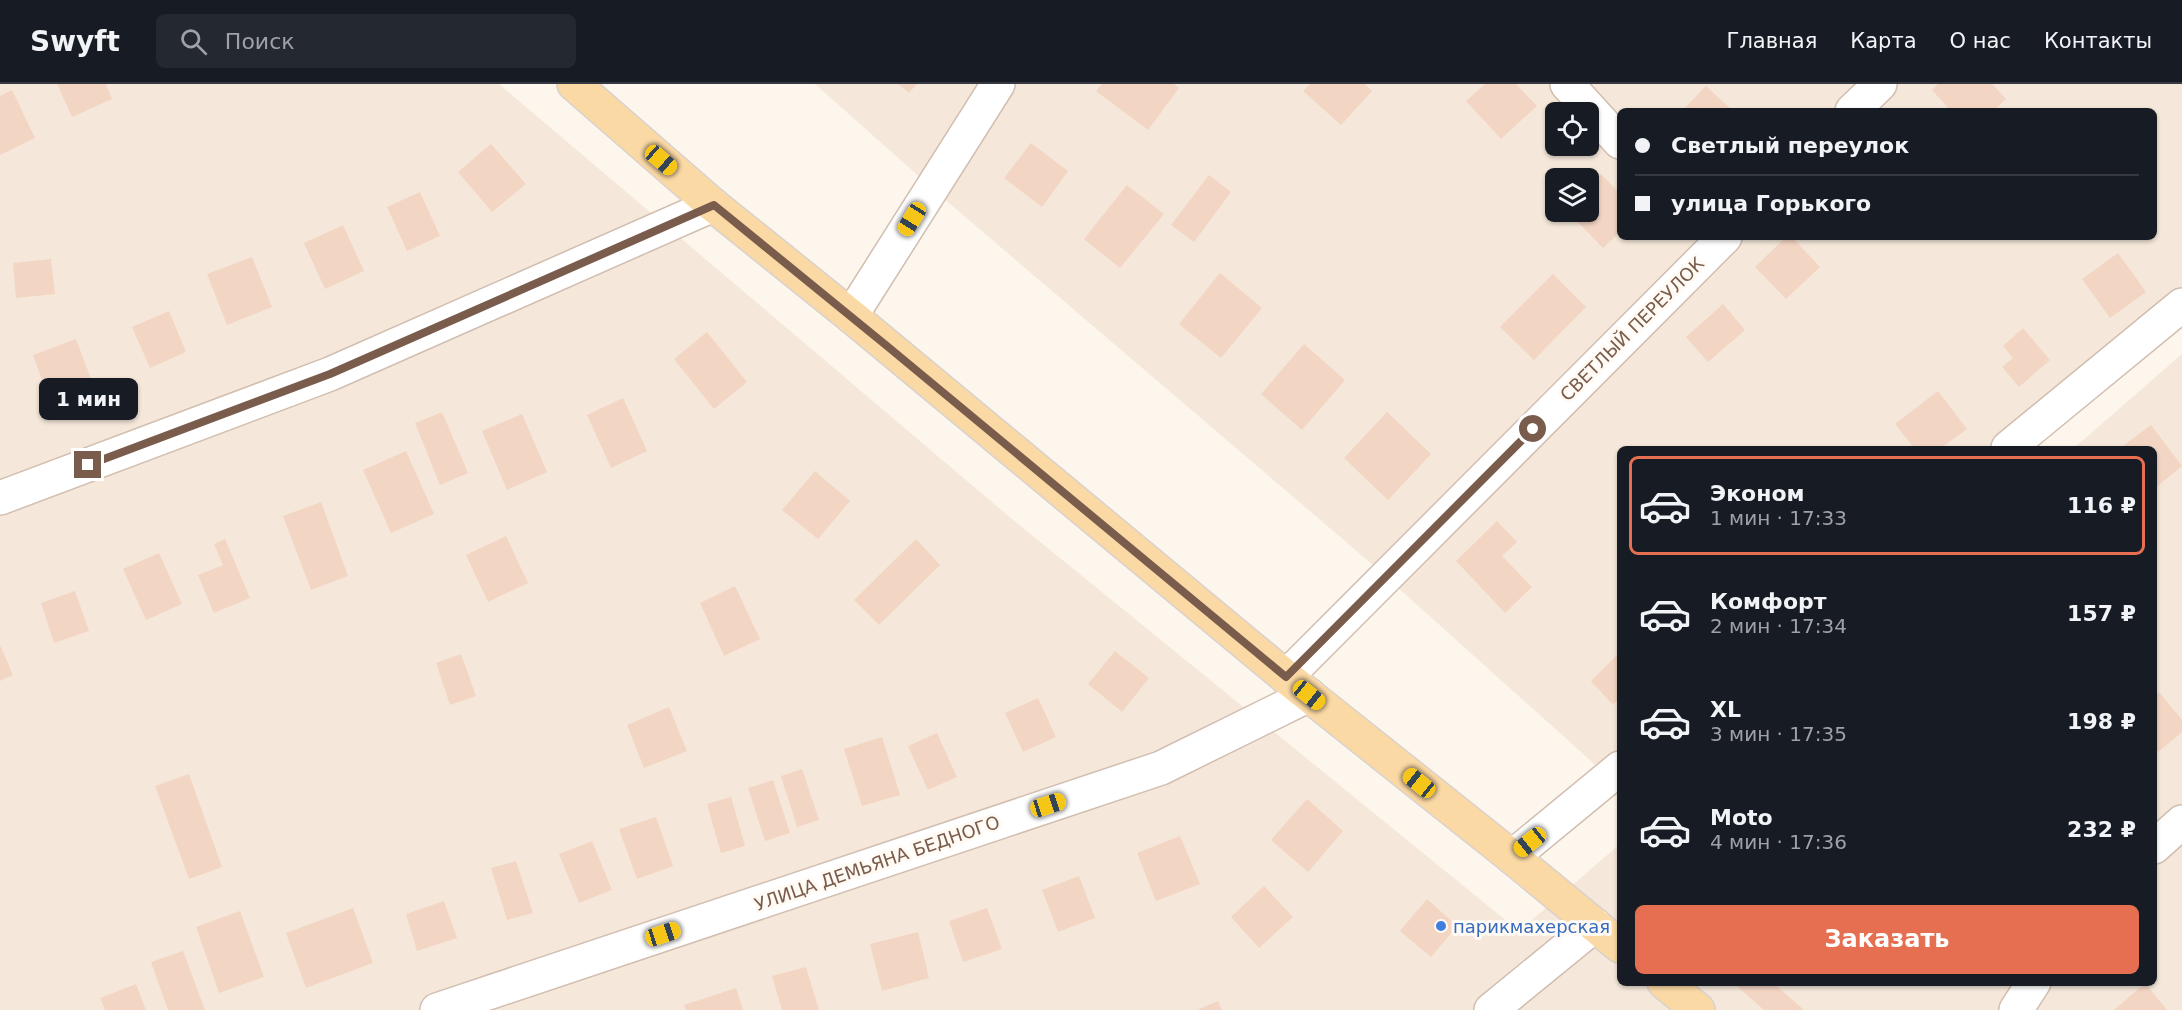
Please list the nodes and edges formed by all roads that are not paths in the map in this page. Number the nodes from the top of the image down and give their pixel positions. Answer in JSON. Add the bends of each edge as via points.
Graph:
{"nodes":[{"id":1,"x":574,"y":84,"type":"edge"},
{"id":2,"x":998,"y":84,"type":"edge"},
{"id":3,"x":1567,"y":84,"type":"edge"},
{"id":4,"x":1880,"y":84,"type":"edge"},
{"id":5,"x":1855,"y":108,"type":"edge"},
{"id":6,"x":1617,"y":139,"type":"edge"},
{"id":7,"x":714,"y":205,"type":"junction"},
{"id":8,"x":1714,"y":241,"type":"edge"},
{"id":9,"x":2182,"y":305,"type":"edge"},
{"id":10,"x":851,"y":316,"type":"junction"},
{"id":11,"x":2010,"y":446,"type":"edge"},
{"id":12,"x":0,"y":498,"type":"edge"},
{"id":13,"x":1298,"y":686,"type":"junction"},
{"id":14,"x":1617,"y":770,"type":"edge"},
{"id":15,"x":2182,"y":822,"type":"edge"},
{"id":16,"x":2157,"y":845,"type":"edge"},
{"id":17,"x":1512,"y":857,"type":"junction"},
{"id":18,"x":1594,"y":926,"type":"junction"},
{"id":19,"x":1617,"y":944,"type":"edge"},
{"id":20,"x":1669,"y":986,"type":"edge"},
{"id":21,"x":2031,"y":986,"type":"edge"},
{"id":22,"x":437,"y":1010,"type":"edge"},
{"id":23,"x":1491,"y":1010,"type":"edge"},
{"id":24,"x":1698,"y":1010,"type":"edge"},
{"id":25,"x":2016,"y":1010,"type":"edge"}],
"edges":[{"from":1,"to":7,"type":"main road"},
{"from":2,"to":10,"type":"street"},
{"from":3,"to":6,"type":"street"},
{"from":4,"to":5,"type":"street"},
{"from":7,"to":10,"type":"main road"},
{"from":7,"to":12,"type":"street","via":[[330,374]]},
{"from":8,"to":13,"type":"street","name":"СВЕТЛЫЙ ПЕРЕУЛОК"},
{"from":9,"to":11,"type":"street"},
{"from":10,"to":13,"type":"main road"},
{"from":13,"to":17,"type":"main road"},
{"from":13,"to":22,"type":"street","name":"УЛИЦА ДЕМЬЯНА БЕДНОГО","via":[[1161,768]]},
{"from":14,"to":17,"type":"street"},
{"from":15,"to":16,"type":"street"},
{"from":17,"to":18,"type":"main road"},
{"from":18,"to":19,"type":"main road"},
{"from":18,"to":23,"type":"street"},
{"from":20,"to":24,"type":"main road"},
{"from":21,"to":25,"type":"street"}]}
